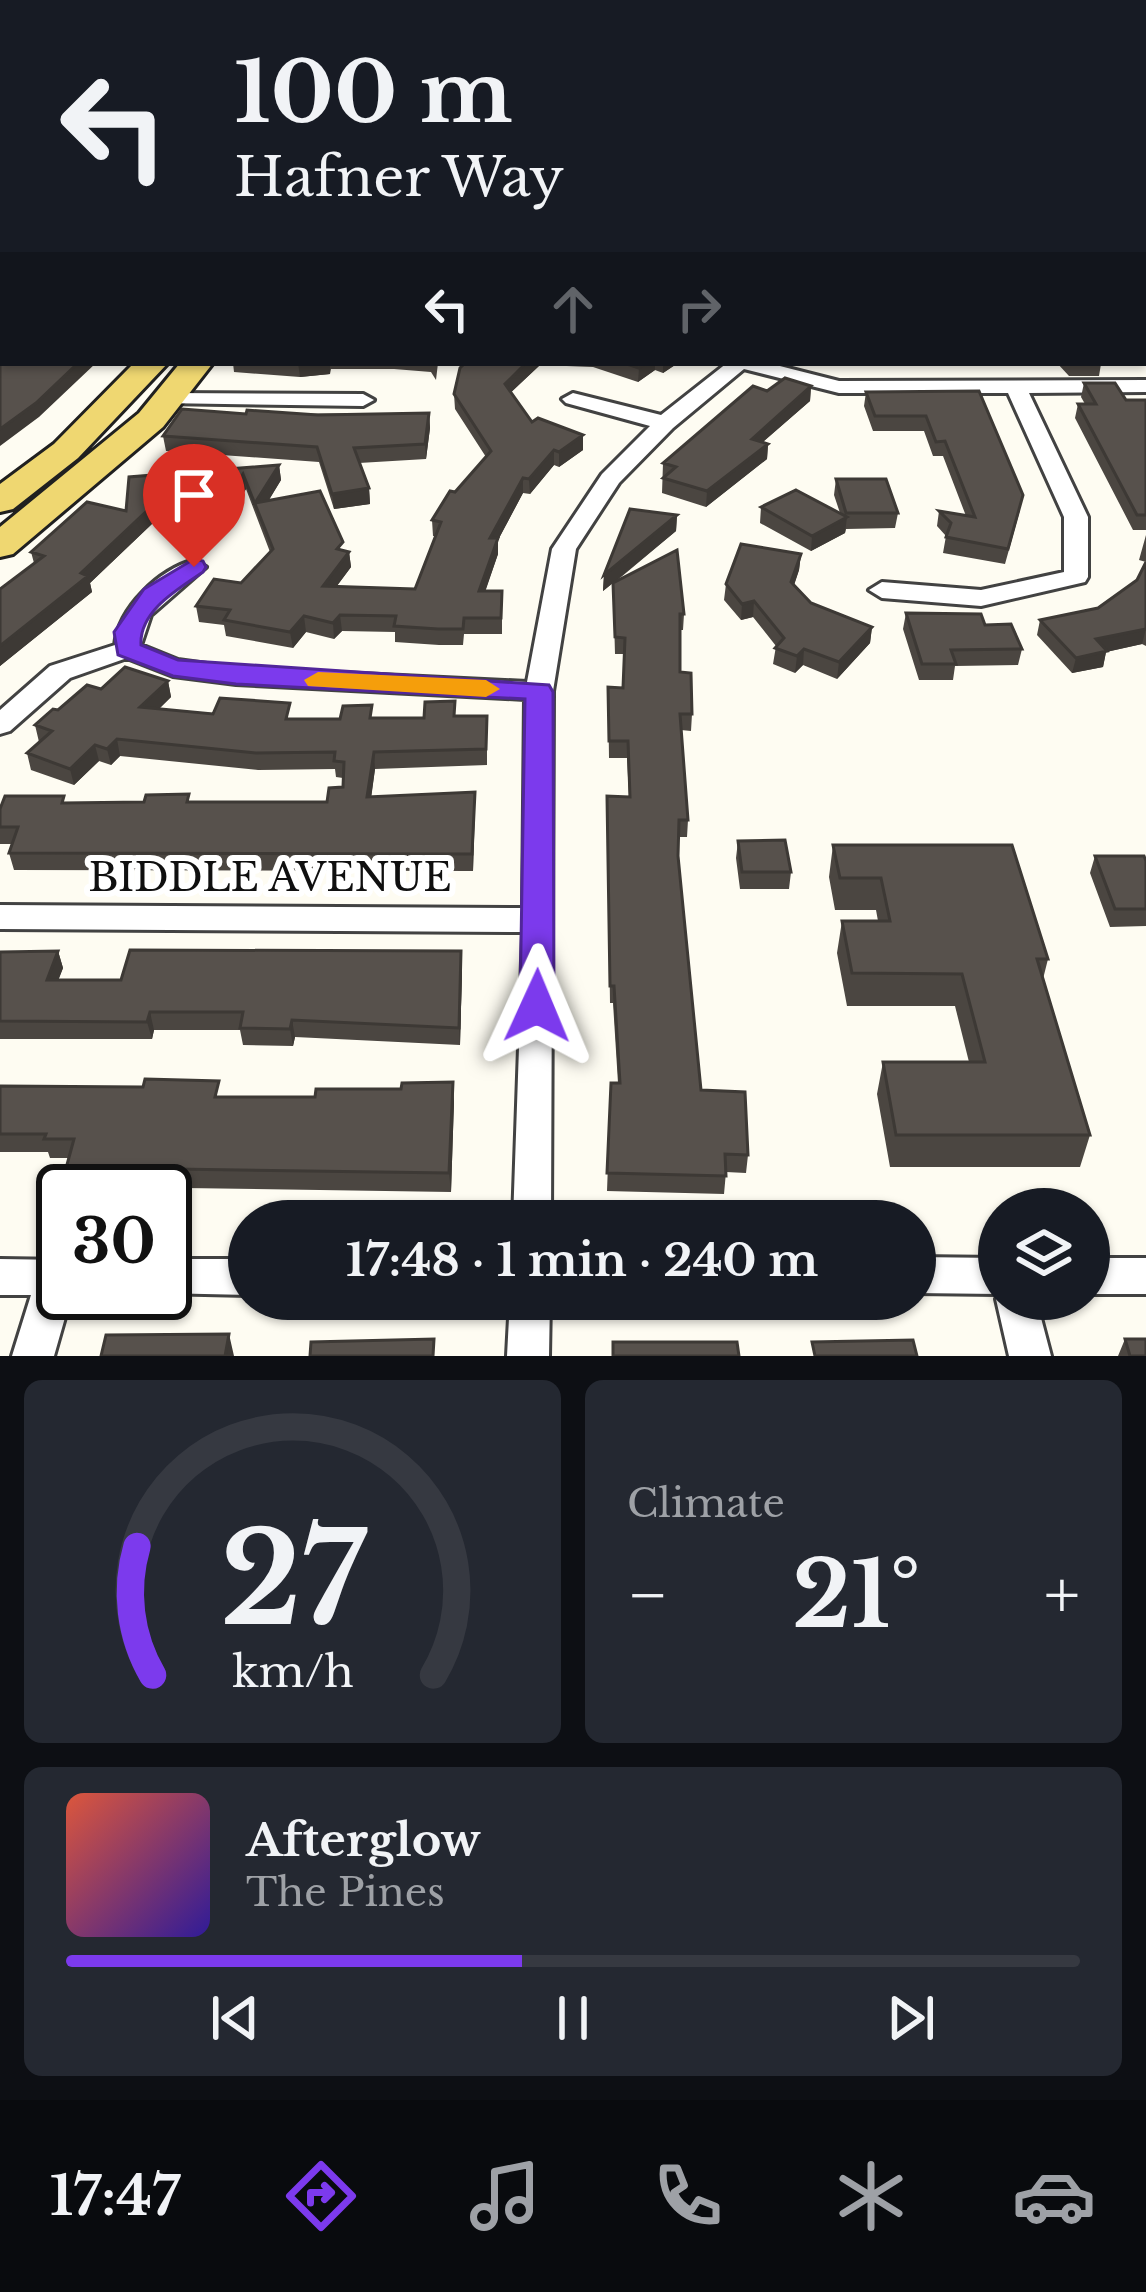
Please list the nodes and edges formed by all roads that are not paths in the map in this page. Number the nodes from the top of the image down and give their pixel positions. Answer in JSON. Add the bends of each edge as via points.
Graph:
{"nodes":[{"id":1,"x":149,"y":366,"type":"edge"},
{"id":2,"x":195,"y":366,"type":"edge"},
{"id":3,"x":737,"y":366,"type":"edge"},
{"id":4,"x":753,"y":366,"type":"edge"},
{"id":5,"x":1015,"y":386,"type":"junction"},
{"id":6,"x":1146,"y":386,"type":"edge"},
{"id":7,"x":168,"y":399,"type":"junction"},
{"id":8,"x":573,"y":399,"type":"dead end"},
{"id":9,"x":363,"y":400,"type":"dead end"},
{"id":10,"x":664,"y":424,"type":"junction"},
{"id":11,"x":0,"y":501,"type":"edge"},
{"id":12,"x":0,"y":546,"type":"edge"},
{"id":13,"x":194,"y":567,"type":"dead end"},
{"id":14,"x":882,"y":590,"type":"dead end"},
{"id":15,"x":128,"y":649,"type":"junction"},
{"id":16,"x":539,"y":692,"type":"junction"},
{"id":17,"x":0,"y":725,"type":"edge"},
{"id":18,"x":0,"y":917,"type":"edge"},
{"id":19,"x":539,"y":920,"type":"junction"},
{"id":20,"x":532,"y":1200,"type":"edge"},
{"id":21,"x":936,"y":1275,"type":"edge"},
{"id":22,"x":228,"y":1276,"type":"edge"},
{"id":23,"x":978,"y":1276,"type":"edge"},
{"id":24,"x":1110,"y":1276,"type":"edge"},
{"id":25,"x":1146,"y":1276,"type":"edge"},
{"id":26,"x":0,"y":1277,"type":"edge"},
{"id":27,"x":192,"y":1277,"type":"edge"},
{"id":28,"x":36,"y":1278,"type":"edge"},
{"id":29,"x":45,"y":1320,"type":"edge"},
{"id":30,"x":530,"y":1320,"type":"edge"},
{"id":31,"x":1021,"y":1320,"type":"edge"},
{"id":32,"x":33,"y":1356,"type":"edge"},
{"id":33,"x":529,"y":1356,"type":"edge"},
{"id":34,"x":1030,"y":1356,"type":"edge"}],
"edges":[{"from":1,"to":11,"type":"main road","via":[[66,451]]},
{"from":2,"to":7,"type":"main road"},
{"from":3,"to":10,"type":"street"},
{"from":4,"to":5,"type":"street","via":[[839,387]]},
{"from":5,"to":6,"type":"street"},
{"from":5,"to":14,"type":"street","via":[[1076,517],[1076,577],[981,598]]},
{"from":7,"to":9,"type":"street"},
{"from":7,"to":12,"type":"main road"},
{"from":8,"to":10,"type":"street"},
{"from":10,"to":16,"type":"street","via":[[610,479],[564,549]]},
{"from":13,"to":15,"type":"street","via":[[153,595],[127,632]]},
{"from":15,"to":16,"type":"street","via":[[173,668],[236,676]]},
{"from":15,"to":17,"type":"street","via":[[60,672]]},
{"from":16,"to":19,"type":"street"},
{"from":18,"to":19,"type":"street","name":"BIDDLE AVENUE"},
{"from":19,"to":20,"type":"street"},
{"from":21,"to":23,"type":"street"},
{"from":22,"to":27,"type":"street"},
{"from":24,"to":25,"type":"street"},
{"from":26,"to":28,"type":"street"},
{"from":29,"to":32,"type":"street"},
{"from":30,"to":33,"type":"street"},
{"from":31,"to":34,"type":"street"}]}
